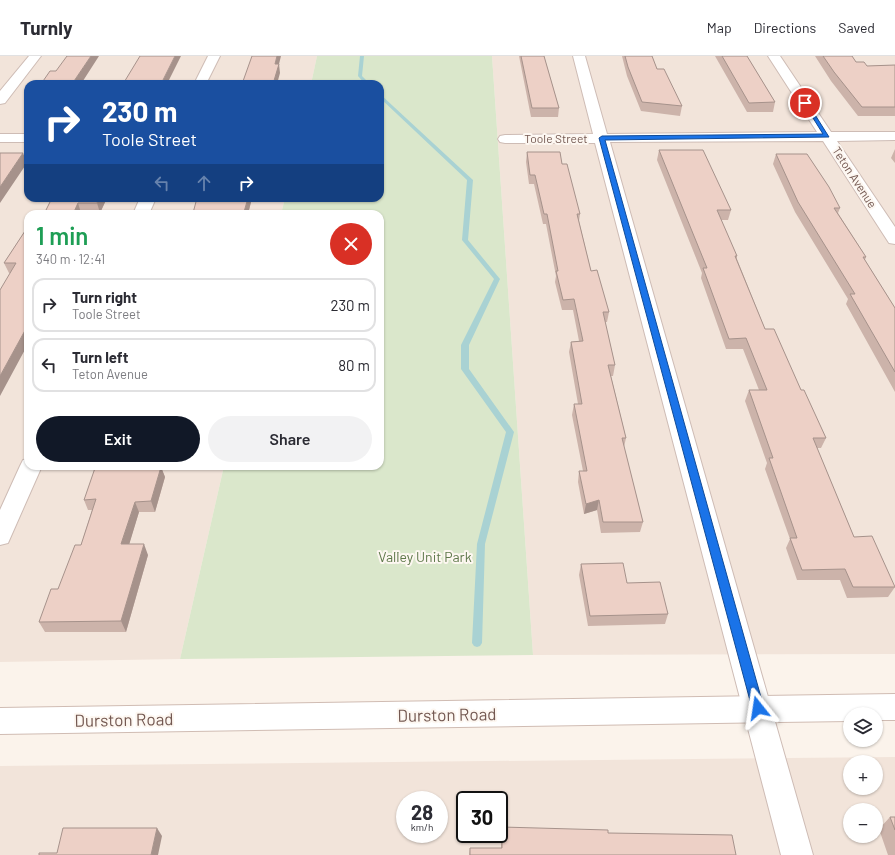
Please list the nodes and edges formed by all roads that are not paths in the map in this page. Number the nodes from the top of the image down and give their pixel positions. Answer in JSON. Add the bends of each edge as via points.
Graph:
{"nodes":[{"id":1,"x":35,"y":56,"type":"edge"},
{"id":2,"x":214,"y":56,"type":"edge"},
{"id":3,"x":579,"y":56,"type":"edge"},
{"id":4,"x":774,"y":56,"type":"edge"},
{"id":5,"x":202,"y":80,"type":"edge"},
{"id":6,"x":0,"y":100,"type":"edge"},
{"id":7,"x":827,"y":136,"type":"junction"},
{"id":8,"x":895,"y":136,"type":"edge"},
{"id":9,"x":0,"y":138,"type":"edge"},
{"id":10,"x":24,"y":138,"type":"edge"},
{"id":11,"x":602,"y":138,"type":"junction"},
{"id":12,"x":505,"y":139,"type":"dead end"},
{"id":13,"x":895,"y":238,"type":"edge"},
{"id":14,"x":29,"y":470,"type":"edge"},
{"id":15,"x":0,"y":536,"type":"edge"},
{"id":16,"x":895,"y":707,"type":"edge"},
{"id":17,"x":758,"y":708,"type":"junction"},
{"id":18,"x":0,"y":722,"type":"edge"},
{"id":19,"x":797,"y":855,"type":"edge"}],
"edges":[{"from":1,"to":6,"type":"street"},
{"from":2,"to":5,"type":"street"},
{"from":3,"to":11,"type":"street"},
{"from":4,"to":7,"type":"street","name":"Teton Avenue"},
{"from":7,"to":8,"type":"street","name":"Toole Street"},
{"from":7,"to":11,"type":"street","name":"Toole Street"},
{"from":7,"to":13,"type":"street","name":"Teton Avenue"},
{"from":9,"to":10,"type":"street"},
{"from":11,"to":12,"type":"street","name":"Toole Street"},
{"from":11,"to":17,"type":"street"},
{"from":14,"to":15,"type":"street"},
{"from":16,"to":17,"type":"street","name":"Durston Road"},
{"from":17,"to":18,"type":"street","name":"Durston Road"},
{"from":17,"to":19,"type":"street"}]}
